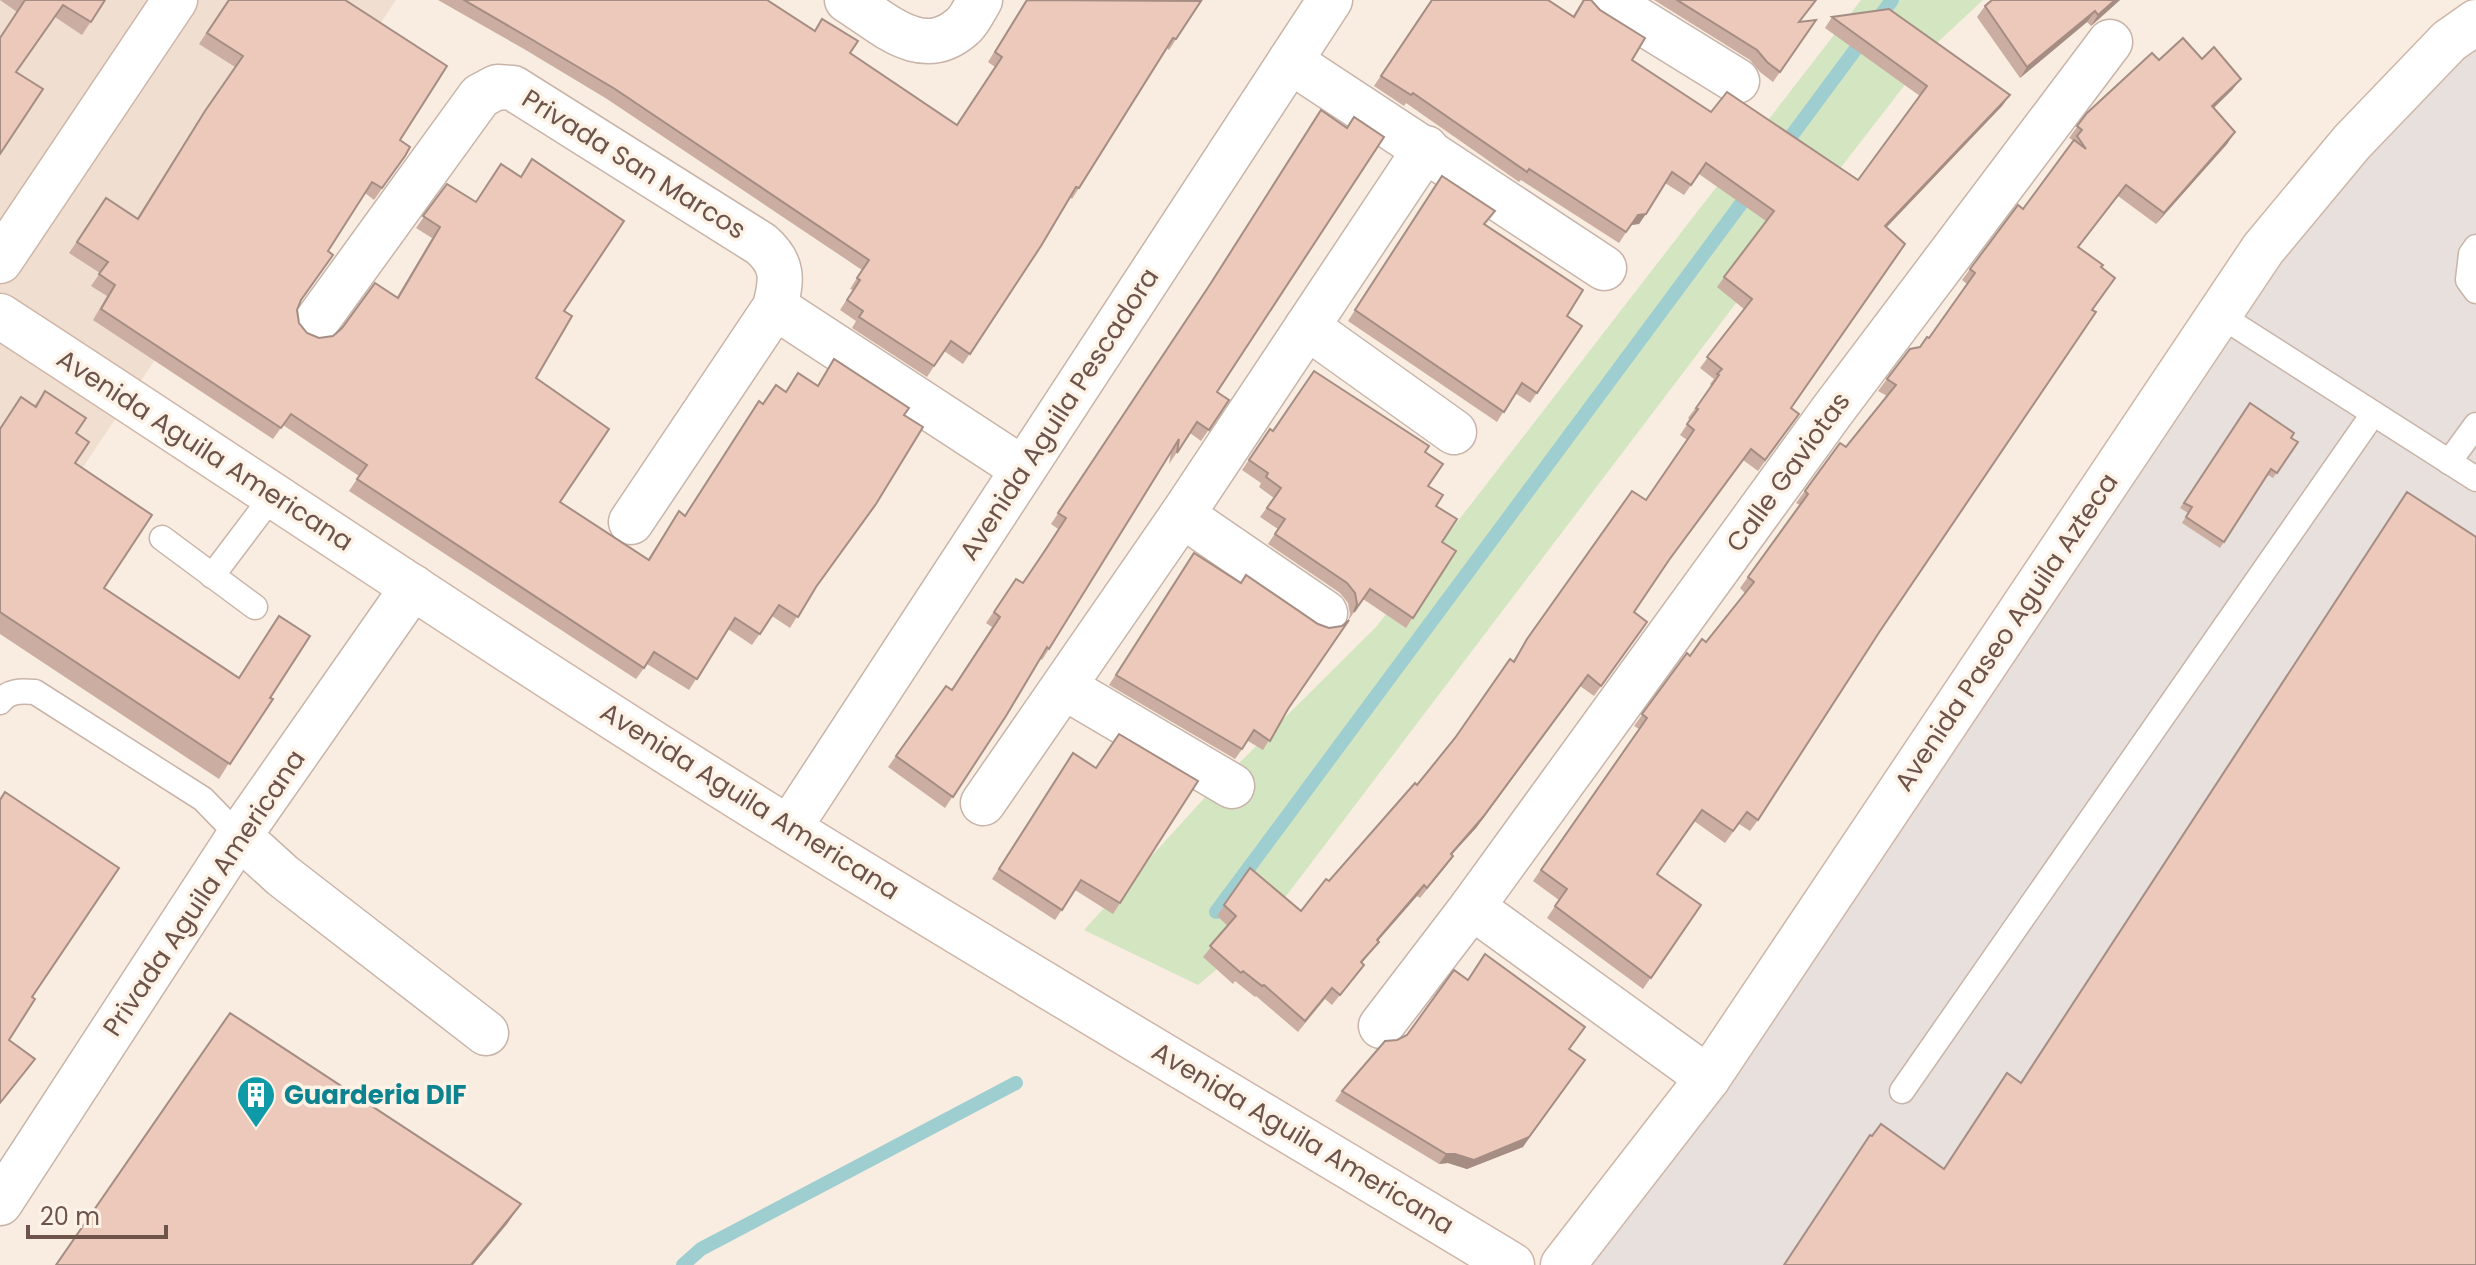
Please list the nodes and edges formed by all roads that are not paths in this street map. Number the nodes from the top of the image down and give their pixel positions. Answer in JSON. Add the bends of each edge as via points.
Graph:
{"nodes":[{"id":1,"x":175,"y":0,"type":"edge"},
{"id":2,"x":847,"y":0,"type":"edge"},
{"id":3,"x":980,"y":0,"type":"edge"},
{"id":4,"x":1330,"y":0,"type":"edge"},
{"id":5,"x":1606,"y":0,"type":"edge"},
{"id":6,"x":2476,"y":22,"type":"edge"},
{"id":7,"x":2110,"y":42,"type":"dead end"},
{"id":8,"x":1290,"y":61,"type":"junction"},
{"id":9,"x":1737,"y":81,"type":"dead end"},
{"id":10,"x":1426,"y":148,"type":"junction"},
{"id":11,"x":2476,"y":247,"type":"edge"},
{"id":12,"x":0,"y":261,"type":"edge"},
{"id":13,"x":1604,"y":268,"type":"dead end"},
{"id":14,"x":2476,"y":291,"type":"edge"},
{"id":15,"x":775,"y":307,"type":"junction"},
{"id":16,"x":2218,"y":314,"type":"junction"},
{"id":17,"x":0,"y":316,"type":"edge"},
{"id":18,"x":314,"y":325,"type":"dead end"},
{"id":19,"x":1307,"y":327,"type":"junction"},
{"id":20,"x":2373,"y":414,"type":"junction"},
{"id":21,"x":2476,"y":425,"type":"edge"},
{"id":22,"x":1454,"y":432,"type":"dead end"},
{"id":23,"x":2449,"y":462,"type":"junction"},
{"id":24,"x":1023,"y":469,"type":"junction"},
{"id":25,"x":2476,"y":479,"type":"edge"},
{"id":26,"x":274,"y":494,"type":"junction"},
{"id":27,"x":1182,"y":515,"type":"junction"},
{"id":28,"x":631,"y":522,"type":"dead end"},
{"id":29,"x":162,"y":538,"type":"dead end"},
{"id":30,"x":212,"y":576,"type":"junction"},
{"id":31,"x":413,"y":587,"type":"junction"},
{"id":32,"x":255,"y":607,"type":"dead end"},
{"id":33,"x":1325,"y":613,"type":"dead end"},
{"id":34,"x":1064,"y":687,"type":"junction"},
{"id":35,"x":0,"y":702,"type":"edge"},
{"id":36,"x":1232,"y":786,"type":"dead end"},
{"id":37,"x":983,"y":803,"type":"dead end"},
{"id":38,"x":789,"y":828,"type":"junction"},
{"id":39,"x":239,"y":836,"type":"junction"},
{"id":40,"x":1472,"y":907,"type":"junction"},
{"id":41,"x":1381,"y":1026,"type":"dead end"},
{"id":42,"x":486,"y":1033,"type":"dead end"},
{"id":43,"x":1708,"y":1078,"type":"junction"},
{"id":44,"x":1902,"y":1091,"type":"dead end"},
{"id":45,"x":0,"y":1203,"type":"edge"},
{"id":46,"x":1512,"y":1265,"type":"edge"},
{"id":47,"x":1563,"y":1265,"type":"edge"}],
"edges":[{"from":1,"to":12,"type":"street"},
{"from":2,"to":3,"type":"street","via":[[914,41],[938,42],[964,25]]},
{"from":4,"to":8,"type":"street","name":"Avenida Aguila Pescadora"},
{"from":5,"to":9,"type":"street"},
{"from":6,"to":16,"type":"street","name":"Avenida Paseo Aguila Azteca","via":[[2449,41],[2352,142],[2263,249]]},
{"from":7,"to":40,"type":"street","name":"Calle Gaviotas","via":[[1832,411]]},
{"from":8,"to":10,"type":"street"},
{"from":8,"to":24,"type":"street","name":"Avenida Aguila Pescadora"},
{"from":10,"to":13,"type":"street"},
{"from":10,"to":19,"type":"street"},
{"from":11,"to":14,"type":"lane","via":[[2468,280]]},
{"from":15,"to":18,"type":"street","name":"Privada San Marcos","via":[[781,281],[775,256],[761,244],[513,88],[497,87],[480,96]]},
{"from":15,"to":24,"type":"street"},
{"from":15,"to":28,"type":"street","name":"Privada San Marcos"},
{"from":16,"to":20,"type":"lane"},
{"from":16,"to":43,"type":"street","name":"Avenida Paseo Aguila Azteca"},
{"from":17,"to":26,"type":"street","name":"Avenida Aguila Americana"},
{"from":19,"to":22,"type":"street"},
{"from":19,"to":27,"type":"street"},
{"from":20,"to":23,"type":"lane"},
{"from":20,"to":44,"type":"lane"},
{"from":21,"to":23,"type":"lane"},
{"from":23,"to":25,"type":"lane"},
{"from":24,"to":38,"type":"street","name":"Avenida Aguila Pescadora"},
{"from":26,"to":30,"type":"lane"},
{"from":26,"to":31,"type":"street","name":"Avenida Aguila Americana"},
{"from":27,"to":33,"type":"street"},
{"from":27,"to":34,"type":"street"},
{"from":29,"to":30,"type":"lane"},
{"from":30,"to":32,"type":"lane"},
{"from":31,"to":38,"type":"street","name":"Avenida Aguila Americana"},
{"from":31,"to":39,"type":"street","name":"Privada Aguila Americana"},
{"from":34,"to":36,"type":"street"},
{"from":34,"to":37,"type":"street"},
{"from":35,"to":39,"type":"lane","via":[[18,691],[35,692],[203,799]]},
{"from":38,"to":46,"type":"street","name":"Avenida Aguila Americana"},
{"from":39,"to":42,"type":"street"},
{"from":39,"to":45,"type":"street","name":"Privada Aguila Americana"},
{"from":40,"to":41,"type":"street","name":"Calle Gaviotas"},
{"from":40,"to":43,"type":"street"},
{"from":43,"to":47,"type":"street","name":"Avenida Paseo Aguila Azteca"}]}
